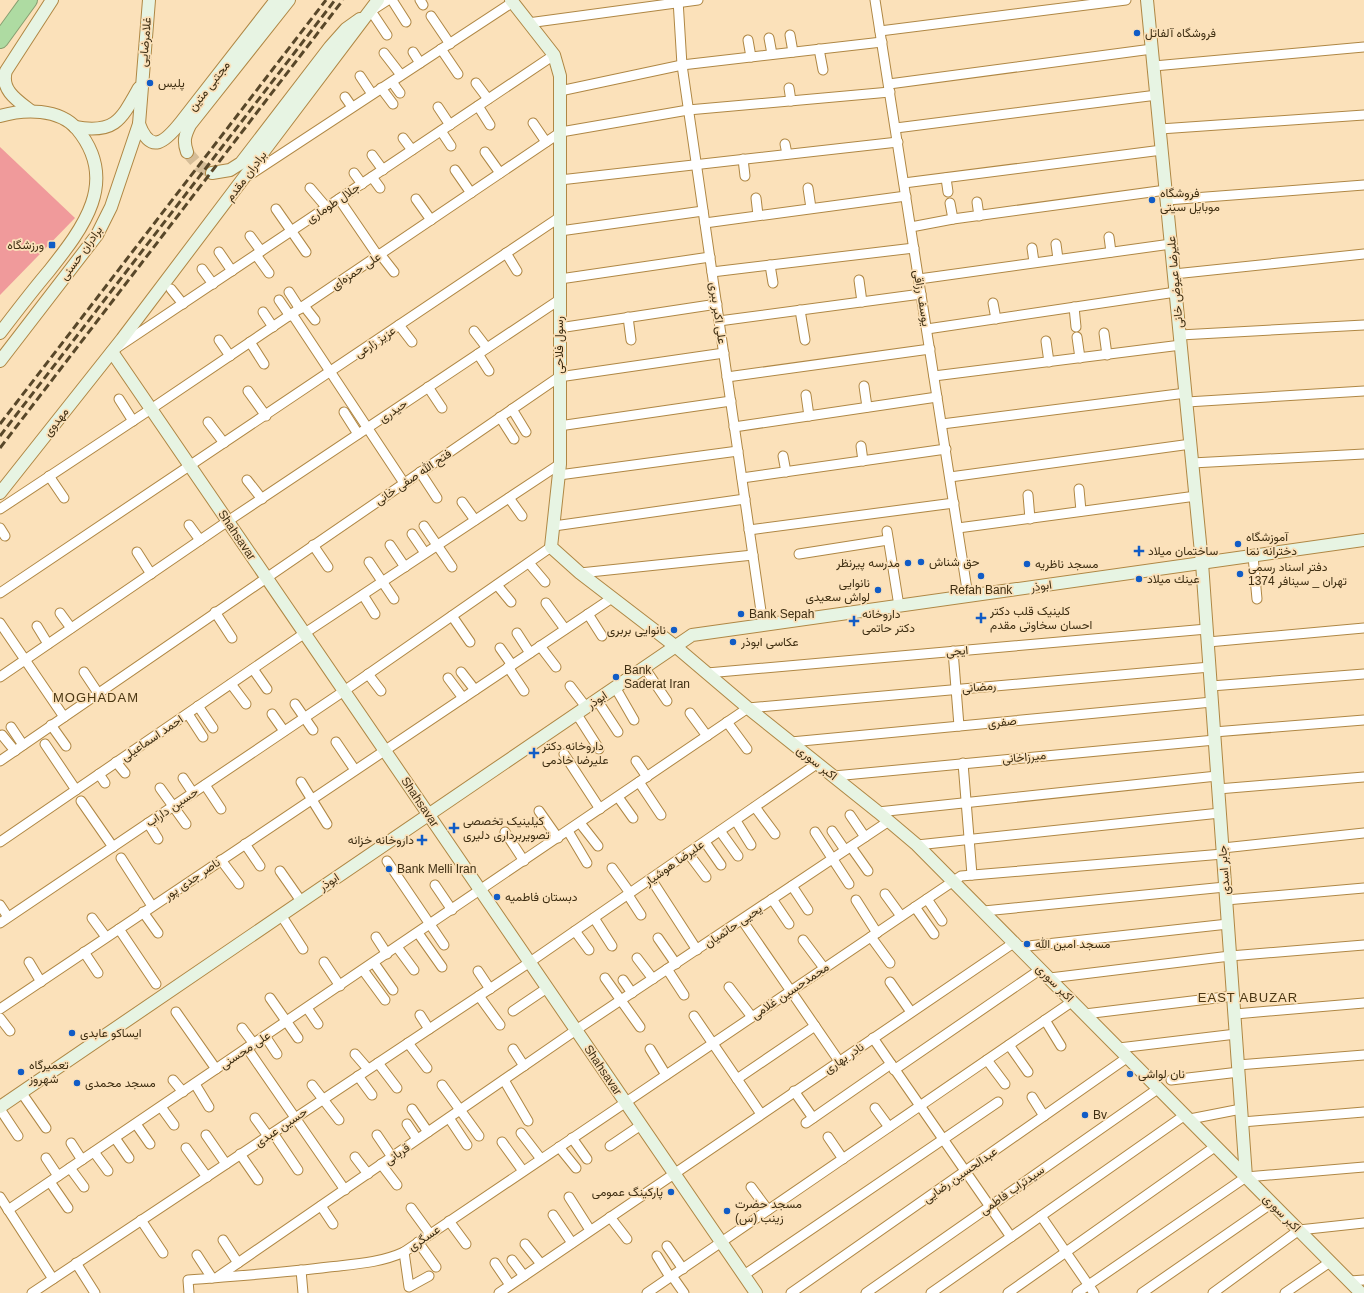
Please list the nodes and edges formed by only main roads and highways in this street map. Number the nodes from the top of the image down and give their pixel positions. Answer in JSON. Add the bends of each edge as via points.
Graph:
{"nodes":[{"id":1,"x":28,"y":0,"type":"edge"},
{"id":2,"x":0,"y":40,"type":"edge"}],
"edges":[{"from":1,"to":2,"type":"highway"}]}
